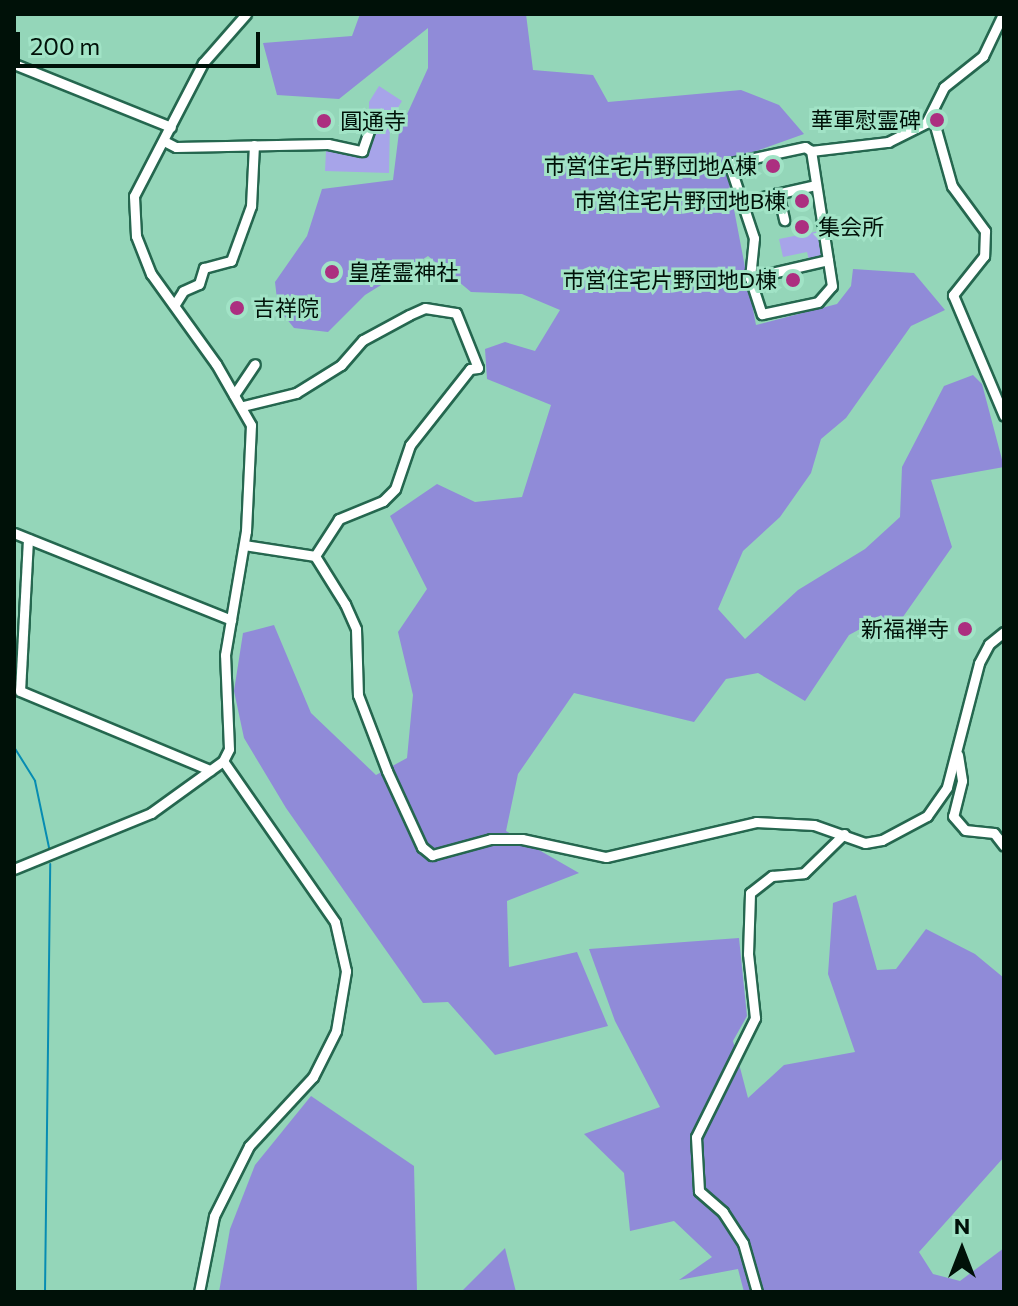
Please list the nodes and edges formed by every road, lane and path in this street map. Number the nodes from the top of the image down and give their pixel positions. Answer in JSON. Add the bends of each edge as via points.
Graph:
{"nodes":[{"id":1,"x":246,"y":14,"type":"edge"},
{"id":2,"x":1003,"y":14,"type":"edge"},
{"id":3,"x":14,"y":64,"type":"edge"},
{"id":4,"x":932,"y":115,"type":"junction"},
{"id":5,"x":372,"y":122,"type":"dead end"},
{"id":6,"x":171,"y":127,"type":"junction"},
{"id":7,"x":164,"y":141,"type":"junction"},
{"id":8,"x":254,"y":145,"type":"junction"},
{"id":9,"x":811,"y":151,"type":"junction"},
{"id":10,"x":816,"y":185,"type":"junction"},
{"id":11,"x":778,"y":193,"type":"junction"},
{"id":12,"x":741,"y":202,"type":"junction"},
{"id":13,"x":784,"y":220,"type":"dead end"},
{"id":14,"x":828,"y":260,"type":"junction"},
{"id":15,"x":750,"y":278,"type":"junction"},
{"id":16,"x":175,"y":304,"type":"junction"},
{"id":17,"x":255,"y":364,"type":"dead end"},
{"id":18,"x":234,"y":395,"type":"junction"},
{"id":19,"x":243,"y":406,"type":"junction"},
{"id":20,"x":1004,"y":416,"type":"edge"},
{"id":21,"x":14,"y":533,"type":"edge"},
{"id":22,"x":28,"y":539,"type":"junction"},
{"id":23,"x":244,"y":545,"type":"junction"},
{"id":24,"x":315,"y":556,"type":"junction"},
{"id":25,"x":231,"y":620,"type":"junction"},
{"id":26,"x":1004,"y":632,"type":"edge"},
{"id":27,"x":958,"y":755,"type":"junction"},
{"id":28,"x":223,"y":761,"type":"junction"},
{"id":29,"x":210,"y":770,"type":"junction"},
{"id":30,"x":844,"y":834,"type":"junction"},
{"id":31,"x":1004,"y":846,"type":"edge"},
{"id":32,"x":14,"y":869,"type":"edge"},
{"id":33,"x":199,"y":1292,"type":"edge"},
{"id":34,"x":757,"y":1292,"type":"edge"}],
"edges":[{"from":1,"to":6,"type":"street","via":[[203,63]]},
{"from":2,"to":4,"type":"street","via":[[983,56],[944,87]]},
{"from":3,"to":6,"type":"street"},
{"from":4,"to":9,"type":"street","via":[[911,133],[888,142]]},
{"from":4,"to":20,"type":"street","via":[[952,186],[985,231],[984,256],[953,295]]},
{"from":5,"to":8,"type":"street","via":[[362,151],[328,144]]},
{"from":6,"to":7,"type":"street"},
{"from":7,"to":8,"type":"street","via":[[176,147]]},
{"from":7,"to":16,"type":"street","via":[[135,190],[134,210],[142,257]]},
{"from":8,"to":16,"type":"street","via":[[251,206],[231,261],[204,268],[199,284],[183,291]]},
{"from":9,"to":10,"type":"street"},
{"from":9,"to":12,"type":"street","via":[[805,147],[735,162],[731,169]]},
{"from":10,"to":11,"type":"street"},
{"from":10,"to":14,"type":"street"},
{"from":11,"to":12,"type":"street"},
{"from":11,"to":13,"type":"street"},
{"from":12,"to":15,"type":"street","via":[[754,238]]},
{"from":14,"to":15,"type":"street"},
{"from":14,"to":15,"type":"street","via":[[832,286],[818,302],[771,314],[762,314]]},
{"from":16,"to":18,"type":"street"},
{"from":17,"to":18,"type":"street"},
{"from":18,"to":19,"type":"street"},
{"from":19,"to":23,"type":"street","via":[[251,425]]},
{"from":19,"to":24,"type":"street","via":[[296,393],[341,365],[363,340],[425,308],[456,313],[478,368],[470,369],[410,445],[395,489],[383,501],[339,519]]},
{"from":21,"to":22,"type":"street"},
{"from":22,"to":25,"type":"street"},
{"from":22,"to":29,"type":"street","via":[[20,691]]},
{"from":23,"to":24,"type":"street"},
{"from":23,"to":25,"type":"street"},
{"from":24,"to":30,"type":"street","via":[[356,629],[358,695],[422,847],[432,855],[491,839],[522,839],[606,857],[756,822],[814,825]]},
{"from":25,"to":28,"type":"street","via":[[225,672],[231,739]]},
{"from":26,"to":27,"type":"street","via":[[989,644],[979,663]]},
{"from":27,"to":30,"type":"street","via":[[947,787],[927,816],[882,840],[865,843]]},
{"from":27,"to":31,"type":"street","via":[[962,781],[953,816],[965,830],[994,833]]},
{"from":28,"to":29,"type":"street"},
{"from":28,"to":33,"type":"street","via":[[335,922],[346,971],[336,1031],[313,1077],[249,1146],[214,1216]]},
{"from":29,"to":32,"type":"street","via":[[151,813]]},
{"from":30,"to":34,"type":"street","via":[[804,873],[772,876],[750,893],[748,954],[755,1018],[696,1137],[699,1191],[723,1212],[743,1243]]}]}
